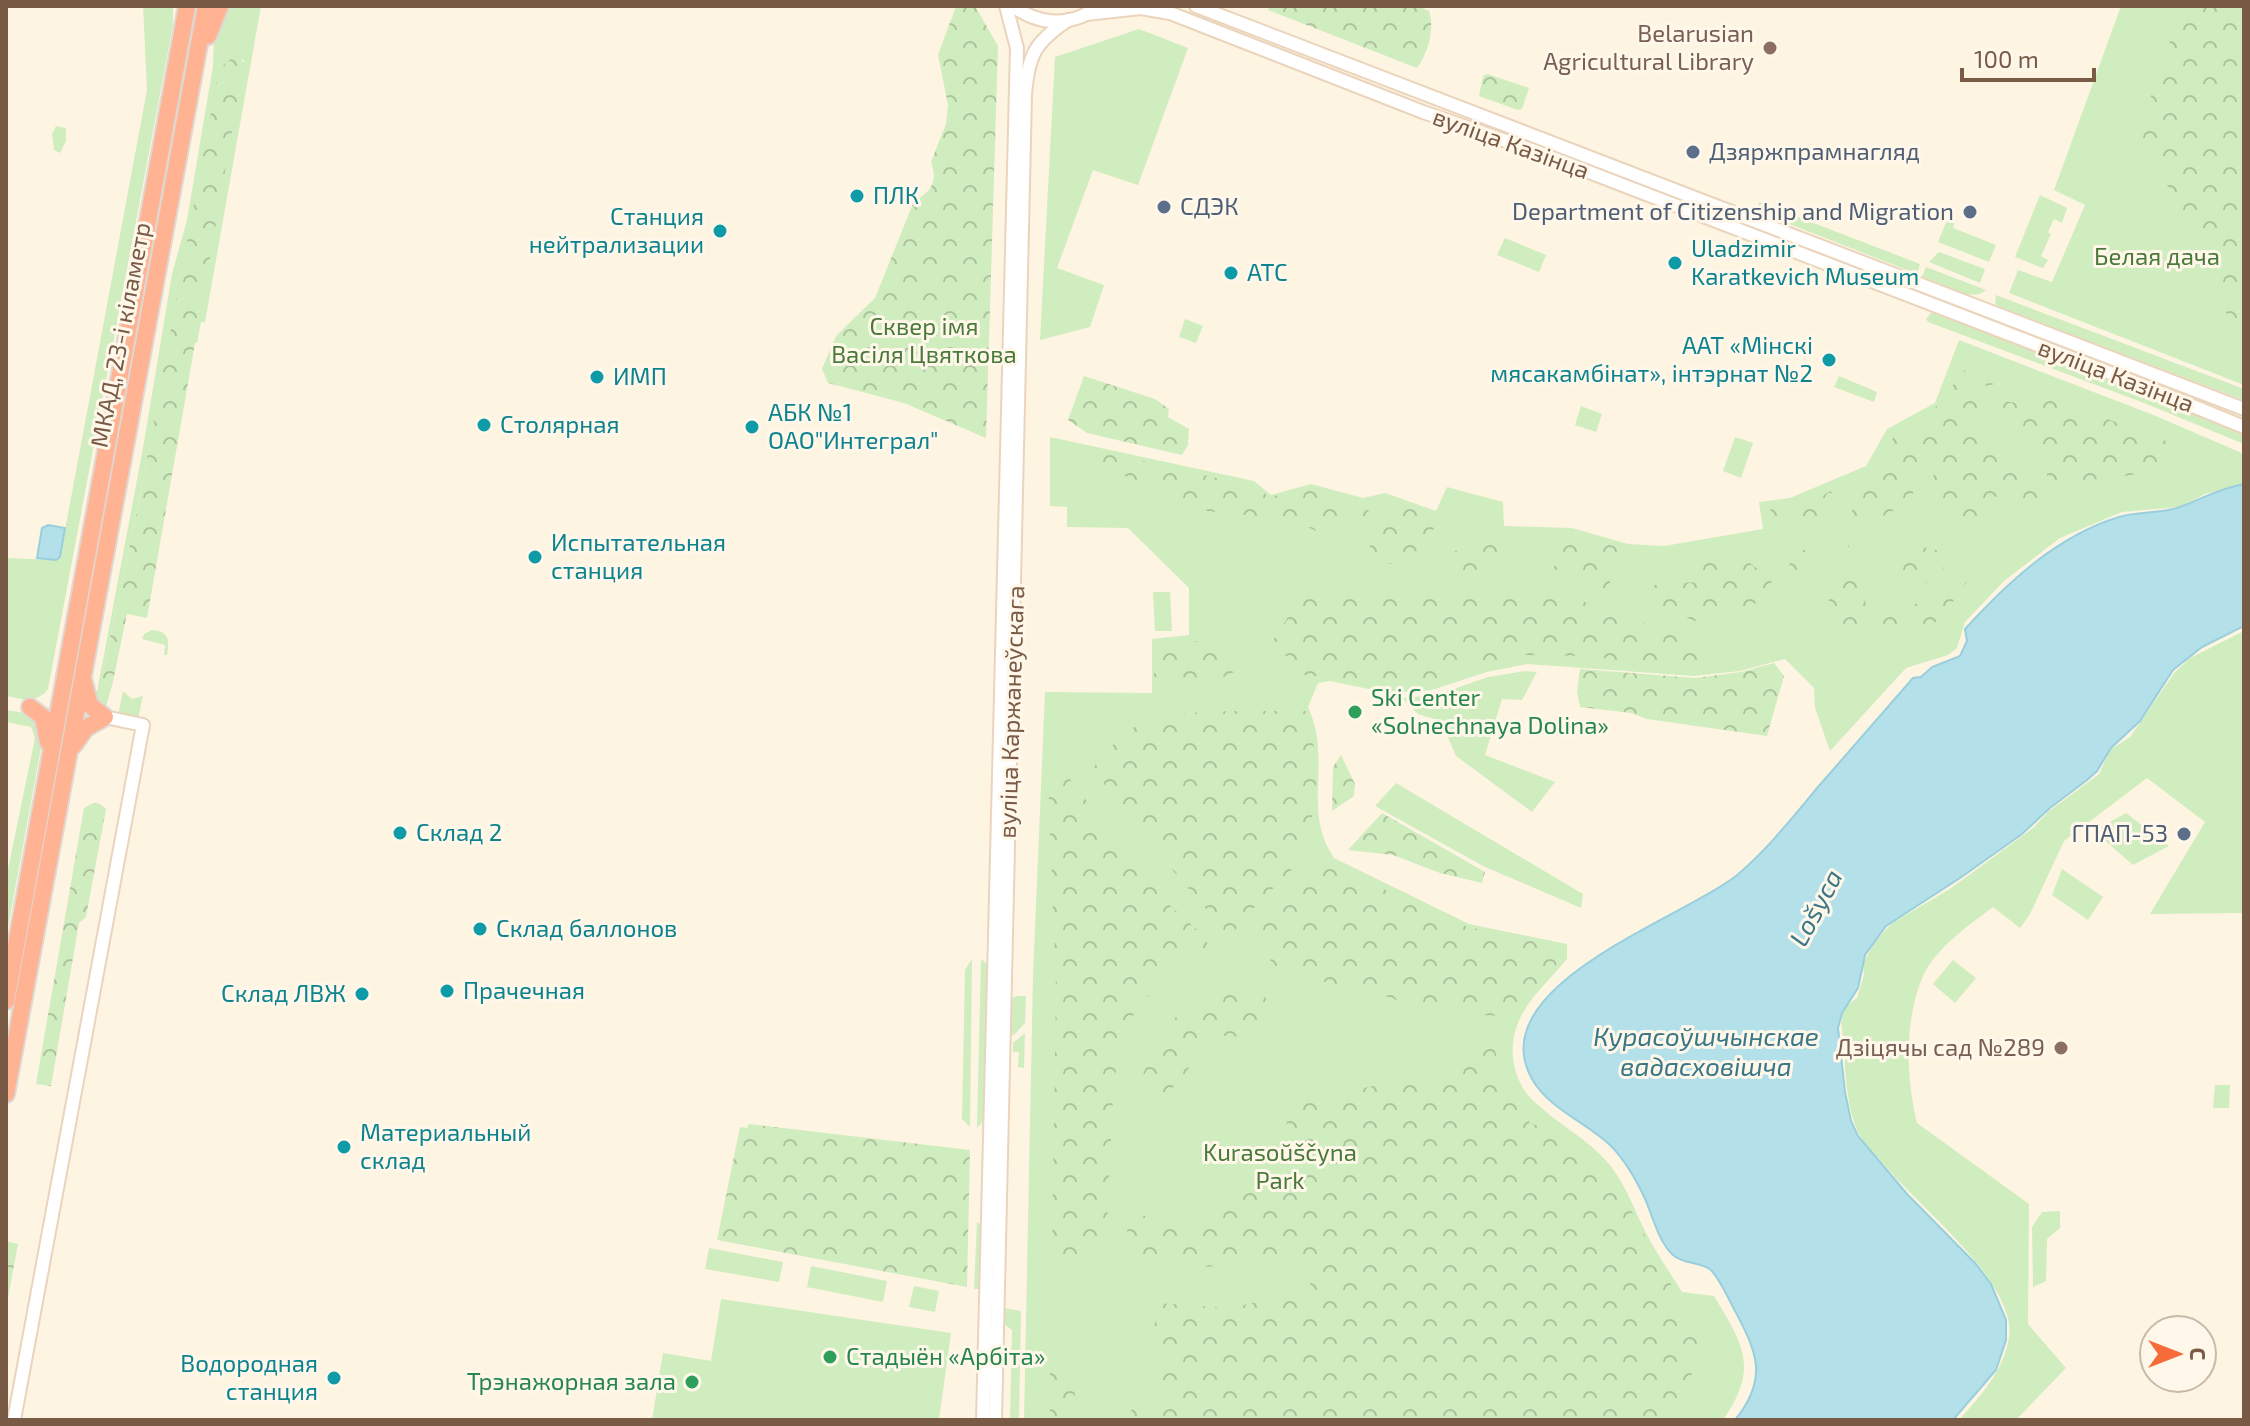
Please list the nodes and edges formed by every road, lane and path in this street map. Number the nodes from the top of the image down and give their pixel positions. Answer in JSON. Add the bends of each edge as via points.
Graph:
{"nodes":[{"id":1,"x":177,"y":6,"type":"edge"},
{"id":2,"x":187,"y":6,"type":"edge"},
{"id":3,"x":206,"y":6,"type":"edge"},
{"id":4,"x":220,"y":6,"type":"edge"},
{"id":5,"x":1006,"y":6,"type":"edge"},
{"id":6,"x":1013,"y":6,"type":"edge"},
{"id":7,"x":1098,"y":6,"type":"edge"},
{"id":8,"x":1196,"y":6,"type":"edge"},
{"id":9,"x":1086,"y":14,"type":"junction"},
{"id":10,"x":1068,"y":20,"type":"junction"},
{"id":11,"x":177,"y":60,"type":"junction"},
{"id":12,"x":192,"y":83,"type":"junction"},
{"id":13,"x":1748,"y":218,"type":"junction"},
{"id":14,"x":1742,"y":233,"type":"junction"},
{"id":15,"x":1934,"y":289,"type":"junction"},
{"id":16,"x":1928,"y":304,"type":"junction"},
{"id":17,"x":2150,"y":372,"type":"junction"},
{"id":18,"x":2144,"y":386,"type":"junction"},
{"id":19,"x":2244,"y":409,"type":"edge"},
{"id":20,"x":2244,"y":427,"type":"edge"},
{"id":21,"x":66,"y":673,"type":"junction"},
{"id":22,"x":83,"y":674,"type":"junction"},
{"id":23,"x":105,"y":717,"type":"junction"},
{"id":24,"x":70,"y":750,"type":"junction"},
{"id":25,"x":49,"y":758,"type":"junction"},
{"id":26,"x":6,"y":1001,"type":"edge"},
{"id":27,"x":6,"y":1094,"type":"edge"},
{"id":28,"x":14,"y":1420,"type":"edge"},
{"id":29,"x":983,"y":1420,"type":"edge"},
{"id":30,"x":995,"y":1420,"type":"edge"}],
"edges":[{"from":1,"to":11,"type":"highway"},
{"from":2,"to":11,"type":"highway","name":"МКАД, 23-і кіламетр"},
{"from":3,"to":12,"type":"highway","name":"МКАД, 23-і кіламетр"},
{"from":4,"to":12,"type":"highway"},
{"from":5,"to":29,"type":"main road","name":"вуліца Каржанеўскага","via":[[1017,48]]},
{"from":6,"to":10,"type":"main road","via":[[1040,20]]},
{"from":7,"to":9,"type":"main road"},
{"from":8,"to":13,"type":"main road","name":"вуліца Казінца"},
{"from":9,"to":10,"type":"main road"},
{"from":9,"to":14,"type":"main road","name":"вуліца Казінца","via":[[1141,8],[1170,13]]},
{"from":10,"to":30,"type":"main road","name":"вуліца Каржанеўскага","via":[[1043,38],[1033,53],[1025,95]]},
{"from":11,"to":21,"type":"highway","name":"МКАД, 23-і кіламетр"},
{"from":12,"to":22,"type":"highway","name":"МКАД, 23-і кіламетр"},
{"from":13,"to":14,"type":"main road"},
{"from":13,"to":15,"type":"main road","name":"вуліца Казінца"},
{"from":14,"to":16,"type":"main road","name":"вуліца Казінца"},
{"from":15,"to":16,"type":"main road"},
{"from":15,"to":17,"type":"main road","name":"вуліца Казінца"},
{"from":16,"to":18,"type":"main road","name":"вуліца Казінца"},
{"from":17,"to":18,"type":"main road","via":[[2151,381]]},
{"from":17,"to":19,"type":"main road","name":"вуліца Казінца"},
{"from":18,"to":20,"type":"main road","name":"вуліца Казінца"},
{"from":21,"to":25,"type":"highway","name":"МКАД, 23-і кіламетр"},
{"from":21,"to":25,"type":"highway","via":[[41,703],[30,707],[46,724]]},
{"from":22,"to":23,"type":"highway","via":[[90,705]]},
{"from":22,"to":24,"type":"highway","name":"МКАД, 23-і кіламетр"},
{"from":23,"to":24,"type":"highway","via":[[86,728]]},
{"from":23,"to":28,"type":"main road","via":[[143,725]]},
{"from":24,"to":27,"type":"highway","name":"МКАД, 23-і кіламетр"},
{"from":25,"to":26,"type":"highway","name":"МКАД, 23-і кіламетр"}]}
